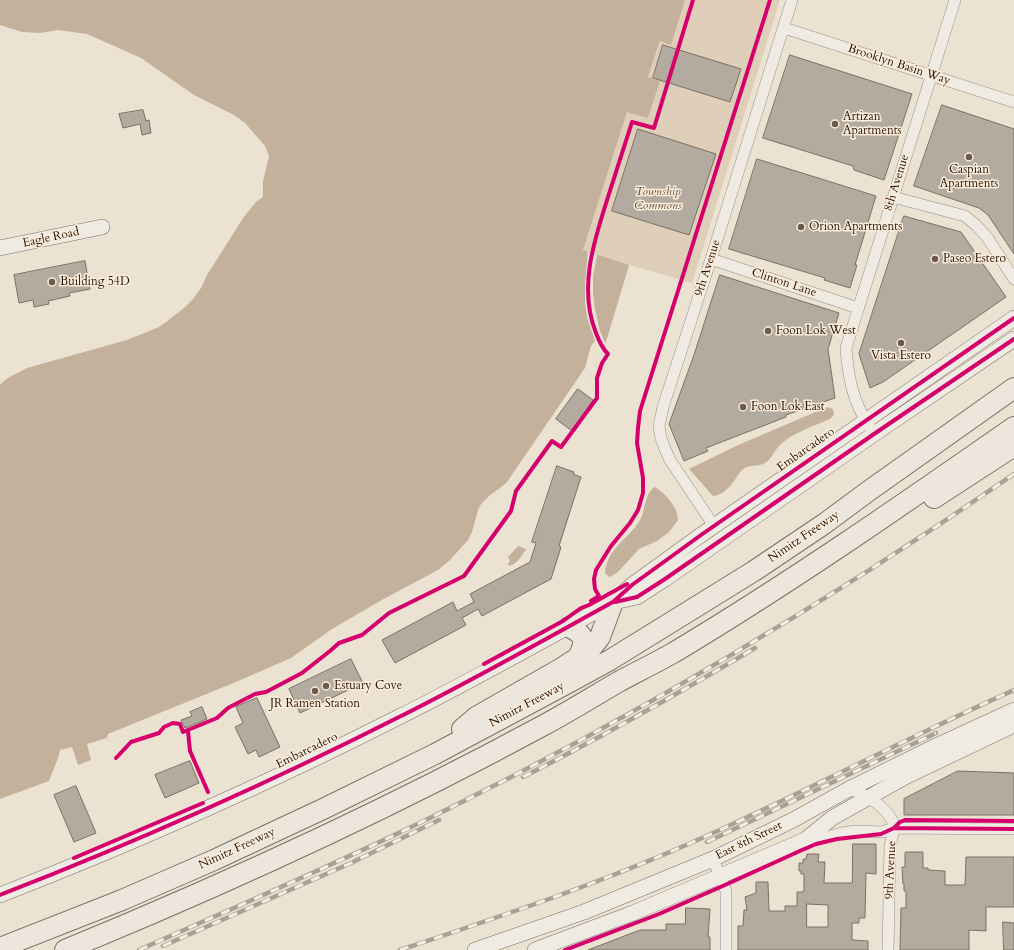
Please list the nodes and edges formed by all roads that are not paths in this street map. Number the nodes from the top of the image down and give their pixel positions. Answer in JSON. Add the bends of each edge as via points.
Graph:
{"nodes":[{"id":1,"x":792,"y":0,"type":"edge"},
{"id":2,"x":955,"y":0,"type":"edge"},
{"id":3,"x":784,"y":28,"type":"junction"},
{"id":4,"x":930,"y":76,"type":"junction"},
{"id":5,"x":1014,"y":102,"type":"edge"},
{"id":6,"x":893,"y":197,"type":"junction"},
{"id":7,"x":102,"y":227,"type":"dead end"},
{"id":8,"x":0,"y":248,"type":"edge"},
{"id":9,"x":711,"y":259,"type":"junction"},
{"id":10,"x":1014,"y":279,"type":"edge"},
{"id":11,"x":858,"y":308,"type":"junction"},
{"id":12,"x":1014,"y":318,"type":"edge"},
{"id":13,"x":1014,"y":340,"type":"edge"},
{"id":14,"x":1014,"y":388,"type":"edge"},
{"id":15,"x":866,"y":421,"type":"junction"},
{"id":16,"x":1014,"y":427,"type":"edge"},
{"id":17,"x":874,"y":434,"type":"junction"},
{"id":18,"x":1014,"y":446,"type":"edge"},
{"id":19,"x":714,"y":526,"type":"junction"},
{"id":20,"x":763,"y":597,"type":"junction"},
{"id":21,"x":613,"y":602,"type":"junction"},
{"id":22,"x":569,"y":627,"type":"junction"},
{"id":23,"x":577,"y":660,"type":"junction"},
{"id":24,"x":1014,"y":710,"type":"edge"},
{"id":25,"x":1014,"y":725,"type":"edge"},
{"id":26,"x":435,"y":754,"type":"junction"},
{"id":27,"x":849,"y":789,"type":"junction"},
{"id":28,"x":868,"y":797,"type":"junction"},
{"id":29,"x":894,"y":828,"type":"junction"},
{"id":30,"x":1014,"y":829,"type":"edge"},
{"id":31,"x":805,"y":840,"type":"junction"},
{"id":32,"x":713,"y":859,"type":"junction"},
{"id":33,"x":720,"y":876,"type":"junction"},
{"id":34,"x":0,"y":895,"type":"edge"},
{"id":35,"x":542,"y":927,"type":"junction"},
{"id":36,"x":0,"y":948,"type":"edge"},
{"id":37,"x":544,"y":949,"type":"edge"},
{"id":38,"x":65,"y":950,"type":"edge"},
{"id":39,"x":475,"y":950,"type":"edge"},
{"id":40,"x":726,"y":950,"type":"edge"},
{"id":41,"x":888,"y":950,"type":"edge"}],
"edges":[{"from":1,"to":3,"type":"street","name":"9th Avenue"},
{"from":2,"to":4,"type":"street","name":"8th Avenue"},
{"from":3,"to":4,"type":"street","name":"Brooklyn Basin Way"},
{"from":3,"to":9,"type":"street","name":"9th Avenue"},
{"from":4,"to":5,"type":"street","name":"Brooklyn Basin Way"},
{"from":4,"to":6,"type":"street","name":"8th Avenue"},
{"from":6,"to":10,"type":"street","via":[[965,216],[987,237]]},
{"from":6,"to":11,"type":"street","name":"8th Avenue"},
{"from":7,"to":8,"type":"main road","name":"Eagle Road"},
{"from":9,"to":11,"type":"street","name":"Clinton Lane"},
{"from":9,"to":19,"type":"street","name":"9th Avenue","via":[[659,426],[670,460]]},
{"from":11,"to":15,"type":"street","name":"8th Avenue","via":[[846,348],[847,363],[855,400]]},
{"from":12,"to":15,"type":"main road","name":"Embarcadero"},
{"from":13,"to":17,"type":"main road","name":"Embarcadero"},
{"from":14,"to":26,"type":"highway","name":"Nimitz Freeway","via":[[754,571],[610,660]]},
{"from":15,"to":17,"type":"street","name":"8th Avenue"},
{"from":15,"to":19,"type":"main road","name":"Embarcadero"},
{"from":16,"to":20,"type":"highway","name":"Nimitz Freeway"},
{"from":17,"to":21,"type":"main road","name":"Embarcadero","via":[[665,579],[637,597]]},
{"from":18,"to":20,"type":"highway","via":[[855,547]]},
{"from":19,"to":21,"type":"main road","name":"Embarcadero","via":[[632,585]]},
{"from":20,"to":38,"type":"highway","name":"Nimitz Freeway","via":[[670,654],[462,769],[220,885]]},
{"from":21,"to":22,"type":"main road","name":"Embarcadero"},
{"from":21,"to":23,"type":"highway","via":[[600,636],[590,650]]},
{"from":22,"to":23,"type":"highway","via":[[582,635],[584,641]]},
{"from":22,"to":34,"type":"main road","name":"Embarcadero","via":[[399,717],[280,775],[127,843]]},
{"from":23,"to":26,"type":"highway","via":[[476,717]]},
{"from":24,"to":27,"type":"main road","name":"East 8th Street"},
{"from":25,"to":28,"type":"main road","name":"East 8th Street","via":[[918,770]]},
{"from":26,"to":36,"type":"highway","name":"Nimitz Freeway","via":[[323,810],[214,860],[122,900]]},
{"from":27,"to":28,"type":"street","name":"9th Avenue"},
{"from":27,"to":32,"type":"main road","name":"East 8th Street"},
{"from":28,"to":29,"type":"street","name":"9th Avenue","via":[[886,812]]},
{"from":28,"to":31,"type":"main road","name":"East 8th Street","via":[[832,818]]},
{"from":29,"to":30,"type":"street"},
{"from":29,"to":31,"type":"street","via":[[882,832],[856,831]]},
{"from":29,"to":41,"type":"street","name":"9th Avenue","via":[[890,845]]},
{"from":31,"to":33,"type":"main road","name":"East 8th Street"},
{"from":32,"to":33,"type":"street"},
{"from":32,"to":35,"type":"main road","name":"East 8th Street"},
{"from":33,"to":37,"type":"main road","name":"East 8th Street"},
{"from":33,"to":40,"type":"street","via":[[726,891]]},
{"from":35,"to":37,"type":"street"},
{"from":35,"to":39,"type":"main road","name":"East 8th Street"}]}
